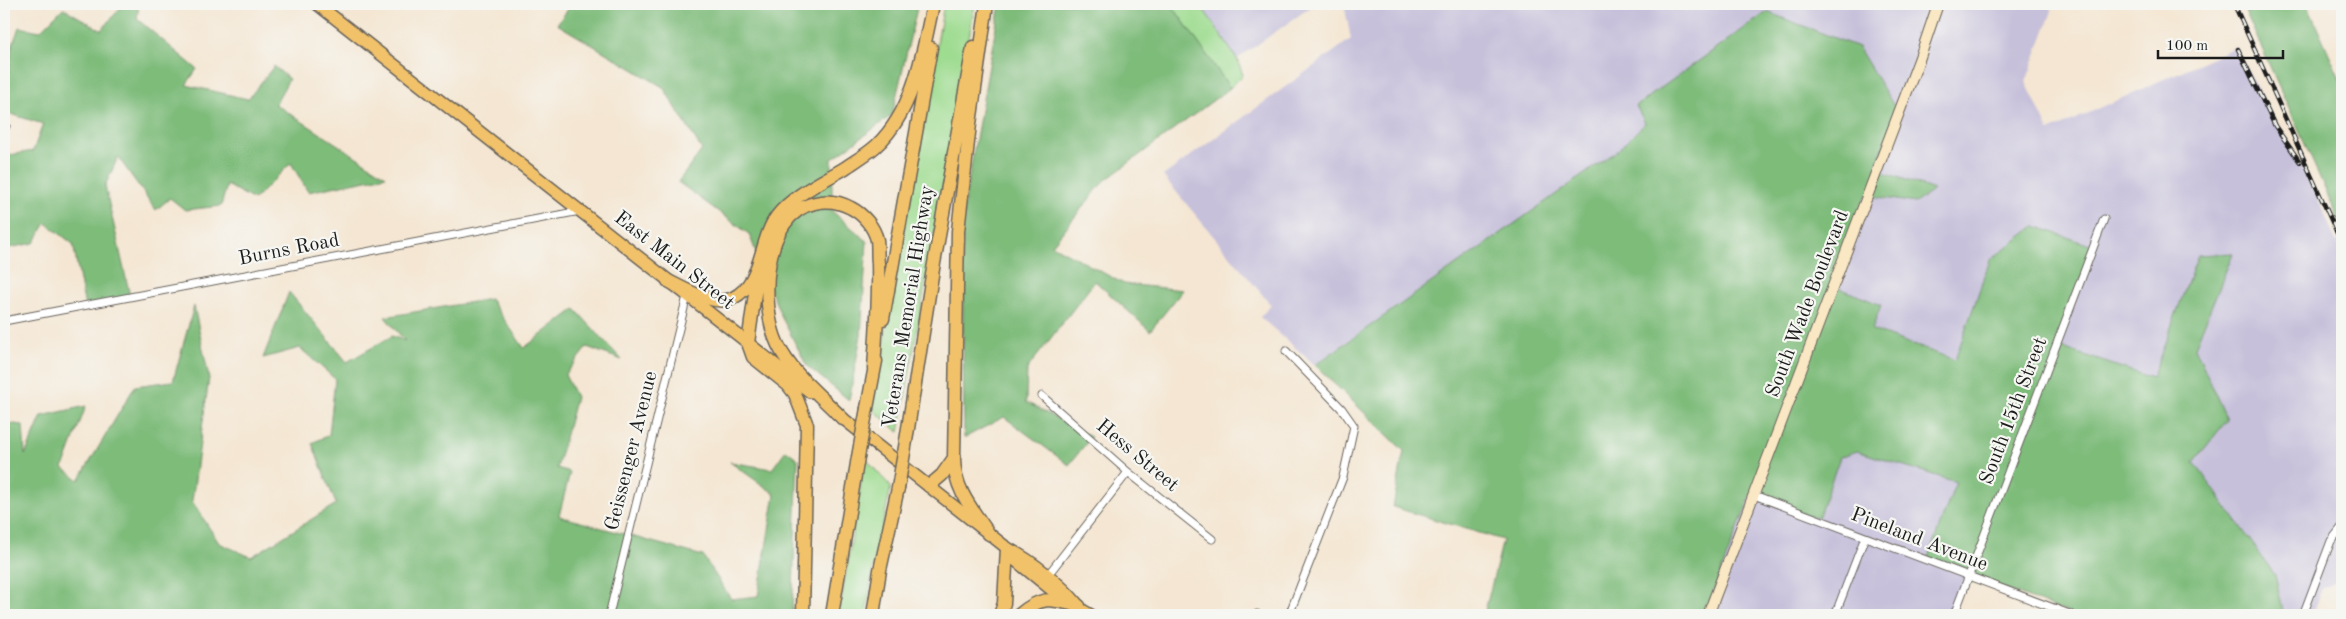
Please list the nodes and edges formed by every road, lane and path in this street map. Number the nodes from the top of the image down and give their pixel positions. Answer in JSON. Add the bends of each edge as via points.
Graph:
{"nodes":[{"id":1,"x":317,"y":4,"type":"edge"},
{"id":2,"x":933,"y":4,"type":"edge"},
{"id":3,"x":939,"y":4,"type":"edge"},
{"id":4,"x":980,"y":4,"type":"edge"},
{"id":5,"x":987,"y":4,"type":"edge"},
{"id":6,"x":1938,"y":4,"type":"edge"},
{"id":7,"x":580,"y":211,"type":"junction"},
{"id":8,"x":2104,"y":219,"type":"dead end"},
{"id":9,"x":759,"y":262,"type":"junction"},
{"id":10,"x":668,"y":281,"type":"junction"},
{"id":11,"x":687,"y":296,"type":"junction"},
{"id":12,"x":4,"y":321,"type":"edge"},
{"id":13,"x":748,"y":343,"type":"junction"},
{"id":14,"x":1286,"y":351,"type":"dead end"},
{"id":15,"x":874,"y":369,"type":"junction"},
{"id":16,"x":1042,"y":396,"type":"dead end"},
{"id":17,"x":843,"y":419,"type":"junction"},
{"id":18,"x":954,"y":458,"type":"junction"},
{"id":19,"x":1128,"y":472,"type":"junction"},
{"id":20,"x":929,"y":486,"type":"junction"},
{"id":21,"x":1754,"y":495,"type":"junction"},
{"id":22,"x":2342,"y":527,"type":"edge"},
{"id":23,"x":988,"y":534,"type":"junction"},
{"id":24,"x":1865,"y":537,"type":"junction"},
{"id":25,"x":1212,"y":539,"type":"dead end"},
{"id":26,"x":1007,"y":548,"type":"junction"},
{"id":27,"x":1047,"y":576,"type":"junction"},
{"id":28,"x":1968,"y":576,"type":"junction"},
{"id":29,"x":1078,"y":606,"type":"junction"},
{"id":30,"x":609,"y":615,"type":"edge"},
{"id":31,"x":803,"y":615,"type":"edge"},
{"id":32,"x":832,"y":615,"type":"edge"},
{"id":33,"x":873,"y":615,"type":"edge"},
{"id":34,"x":1000,"y":615,"type":"edge"},
{"id":35,"x":1019,"y":615,"type":"edge"},
{"id":36,"x":1091,"y":615,"type":"edge"},
{"id":37,"x":1290,"y":615,"type":"edge"},
{"id":38,"x":1708,"y":615,"type":"edge"},
{"id":39,"x":1835,"y":615,"type":"edge"},
{"id":40,"x":1954,"y":615,"type":"edge"},
{"id":41,"x":2071,"y":615,"type":"edge"},
{"id":42,"x":2303,"y":615,"type":"edge"}],
"edges":[{"from":1,"to":7,"type":"main road","name":"East Main Street"},
{"from":2,"to":9,"type":"highway","via":[[912,87],[887,133],[867,153],[782,210],[766,237]]},
{"from":3,"to":15,"type":"highway","name":"Veterans Memorial Highway"},
{"from":4,"to":33,"type":"highway","name":"Veterans Memorial Highway","bridge":true,"via":[[898,488]]},
{"from":5,"to":18,"type":"highway","via":[[959,214]]},
{"from":6,"to":21,"type":"main road","name":"South Wade Boulevard"},
{"from":7,"to":10,"type":"main road","name":"East Main Street"},
{"from":7,"to":12,"type":"street","name":"Burns Road"},
{"from":8,"to":28,"type":"street","name":"South 15th Street"},
{"from":9,"to":10,"type":"highway","via":[[743,289],[726,300],[697,294]]},
{"from":9,"to":13,"type":"highway"},
{"from":10,"to":11,"type":"main road","name":"East Main Street"},
{"from":11,"to":13,"type":"main road","name":"East Main Street"},
{"from":11,"to":30,"type":"street","name":"Geissenger Avenue"},
{"from":13,"to":17,"type":"main road","name":"East Main Street"},
{"from":13,"to":31,"type":"highway","via":[[753,357],[795,394],[807,425]]},
{"from":14,"to":37,"type":"street","via":[[1342,409],[1354,426],[1343,477]]},
{"from":15,"to":17,"type":"highway","via":[[879,279],[877,240],[866,220],[850,207],[827,201],[809,204],[791,216],[778,235],[769,273],[768,306],[774,336],[783,352],[800,375]]},
{"from":15,"to":32,"type":"highway","name":"Veterans Memorial Highway","bridge":true},
{"from":16,"to":19,"type":"street","name":"Hess Street"},
{"from":17,"to":20,"type":"main road","name":"East Main Street"},
{"from":18,"to":20,"type":"highway"},
{"from":18,"to":23,"type":"highway","via":[[964,499]]},
{"from":19,"to":25,"type":"street","name":"Hess Street"},
{"from":19,"to":27,"type":"street"},
{"from":20,"to":23,"type":"main road","name":"East Main Street"},
{"from":21,"to":24,"type":"street","name":"Pineland Avenue"},
{"from":21,"to":38,"type":"main road","name":"South Wade Boulevard"},
{"from":22,"to":42,"type":"street","via":[[2331,541]]},
{"from":23,"to":26,"type":"main road","name":"East Main Street"},
{"from":24,"to":28,"type":"street","name":"Pineland Avenue"},
{"from":24,"to":39,"type":"street"},
{"from":26,"to":27,"type":"main road","name":"East Main Street"},
{"from":26,"to":29,"type":"main road","name":"East Main Street","via":[[1012,559],[1040,582]]},
{"from":26,"to":34,"type":"highway","via":[[1004,604]]},
{"from":27,"to":29,"type":"main road","name":"East Main Street"},
{"from":28,"to":40,"type":"street","name":"South 15th Street"},
{"from":28,"to":41,"type":"street","name":"Pineland Avenue"},
{"from":29,"to":35,"type":"highway","via":[[1047,599],[1033,604]]},
{"from":29,"to":36,"type":"main road","name":"East Main Street"}]}
